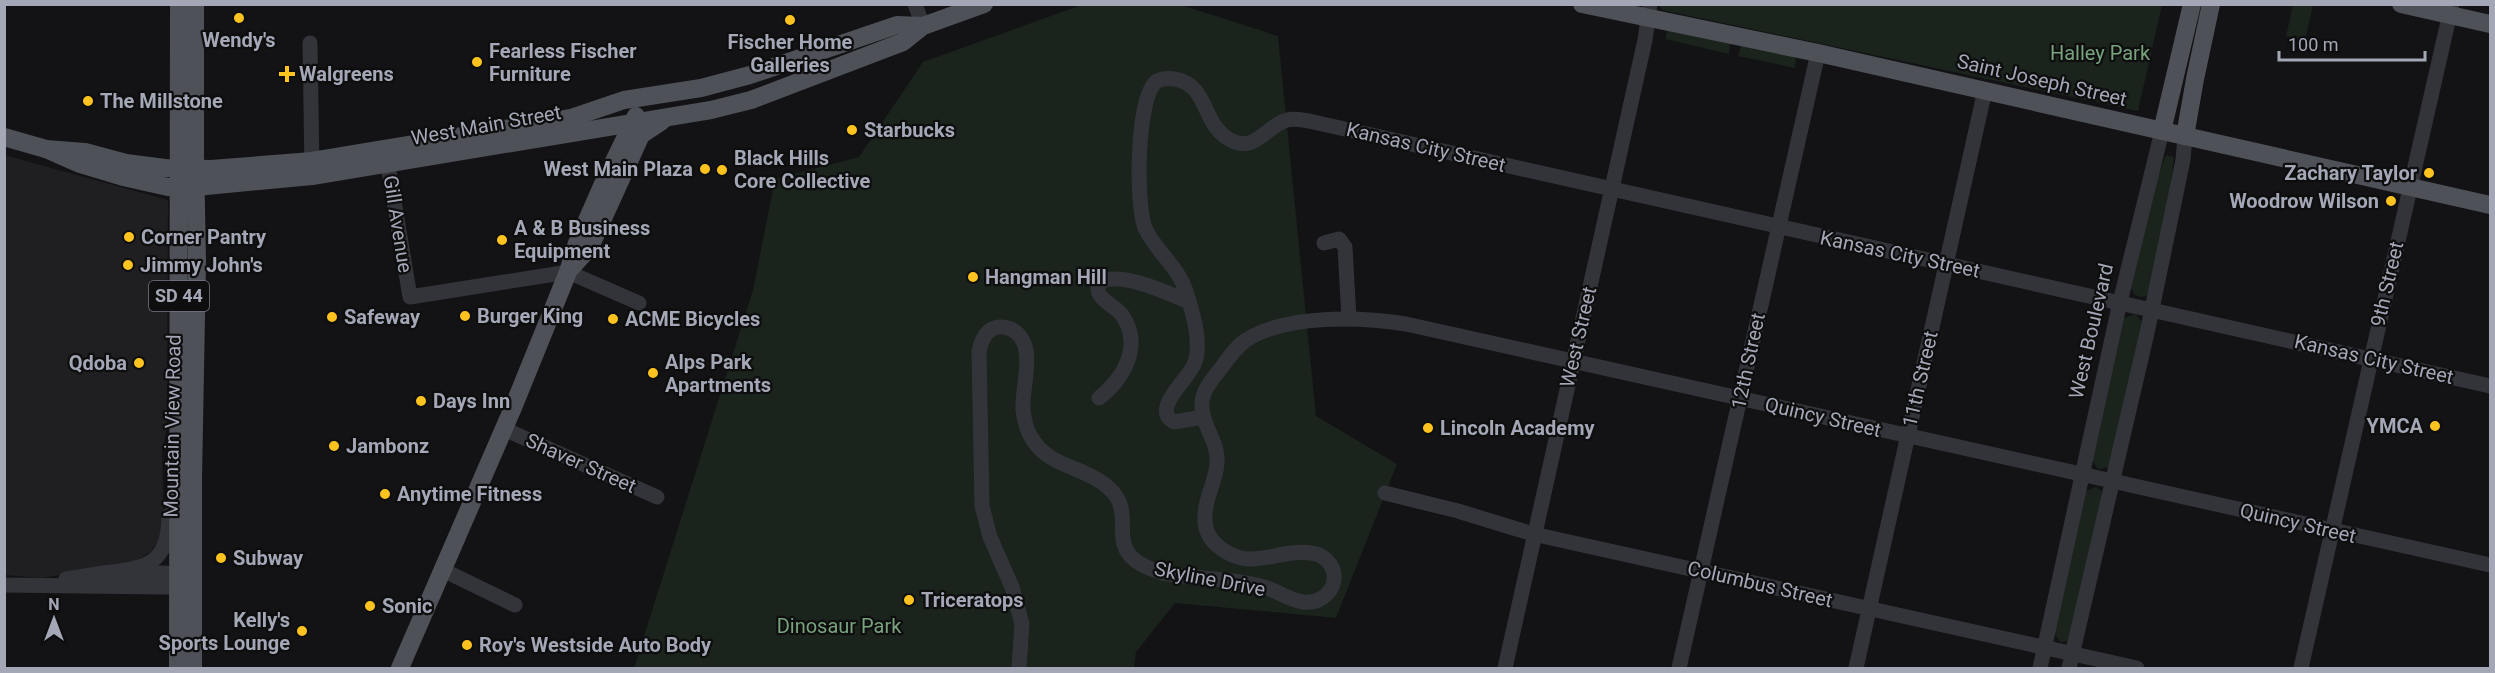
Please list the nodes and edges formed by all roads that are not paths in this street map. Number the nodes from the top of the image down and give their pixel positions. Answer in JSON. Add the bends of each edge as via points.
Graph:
{"nodes":[{"id":1,"x":179,"y":4,"type":"edge"},
{"id":2,"x":195,"y":4,"type":"edge"},
{"id":3,"x":915,"y":4,"type":"edge"},
{"id":4,"x":984,"y":4,"type":"edge"},
{"id":5,"x":1582,"y":4,"type":"edge"},
{"id":6,"x":2192,"y":4,"type":"edge"},
{"id":7,"x":2211,"y":4,"type":"edge"},
{"id":8,"x":2401,"y":4,"type":"edge"},
{"id":9,"x":1651,"y":8,"type":"edge"},
{"id":10,"x":2451,"y":10,"type":"edge"},
{"id":11,"x":2490,"y":24,"type":"edge"},
{"id":12,"x":923,"y":27,"type":"junction"},
{"id":13,"x":843,"y":42,"type":"junction"},
{"id":14,"x":310,"y":43,"type":"dead end"},
{"id":15,"x":1818,"y":53,"type":"junction"},
{"id":16,"x":1985,"y":90,"type":"junction"},
{"id":17,"x":596,"y":110,"type":"junction"},
{"id":18,"x":672,"y":117,"type":"junction"},
{"id":19,"x":628,"y":126,"type":"junction"},
{"id":20,"x":587,"y":130,"type":"junction"},
{"id":21,"x":2162,"y":131,"type":"junction"},
{"id":22,"x":2186,"y":136,"type":"junction"},
{"id":23,"x":4,"y":137,"type":"edge"},
{"id":24,"x":387,"y":158,"type":"junction"},
{"id":25,"x":312,"y":169,"type":"junction"},
{"id":26,"x":610,"y":169,"type":"junction"},
{"id":27,"x":188,"y":178,"type":"junction"},
{"id":28,"x":2409,"y":188,"type":"junction"},
{"id":29,"x":1610,"y":189,"type":"junction"},
{"id":30,"x":2490,"y":205,"type":"edge"},
{"id":31,"x":604,"y":216,"type":"junction"},
{"id":32,"x":1778,"y":227,"type":"junction"},
{"id":33,"x":1324,"y":243,"type":"dead end"},
{"id":34,"x":1946,"y":264,"type":"junction"},
{"id":35,"x":568,"y":272,"type":"junction"},
{"id":36,"x":1190,"y":302,"type":"junction"},
{"id":37,"x":2120,"y":302,"type":"junction"},
{"id":38,"x":639,"y":303,"type":"dead end"},
{"id":39,"x":2152,"y":309,"type":"junction"},
{"id":40,"x":1349,"y":319,"type":"junction"},
{"id":41,"x":2371,"y":359,"type":"junction"},
{"id":42,"x":1573,"y":362,"type":"junction"},
{"id":43,"x":2490,"y":386,"type":"edge"},
{"id":44,"x":1099,"y":398,"type":"dead end"},
{"id":45,"x":1740,"y":398,"type":"junction"},
{"id":46,"x":1203,"y":417,"type":"junction"},
{"id":47,"x":504,"y":429,"type":"junction"},
{"id":48,"x":179,"y":432,"type":"junction"},
{"id":49,"x":1907,"y":436,"type":"junction"},
{"id":50,"x":2083,"y":474,"type":"junction"},
{"id":51,"x":2113,"y":482,"type":"junction"},
{"id":52,"x":1385,"y":493,"type":"dead end"},
{"id":53,"x":657,"y":497,"type":"dead end"},
{"id":54,"x":2332,"y":531,"type":"junction"},
{"id":55,"x":1533,"y":534,"type":"junction"},
{"id":56,"x":2490,"y":565,"type":"edge"},
{"id":57,"x":443,"y":570,"type":"junction"},
{"id":58,"x":1701,"y":571,"type":"junction"},
{"id":59,"x":104,"y":573,"type":"junction"},
{"id":60,"x":183,"y":582,"type":"junction"},
{"id":61,"x":4,"y":585,"type":"edge"},
{"id":62,"x":28,"y":585,"type":"junction"},
{"id":63,"x":515,"y":605,"type":"dead end"},
{"id":64,"x":1869,"y":608,"type":"junction"},
{"id":65,"x":2045,"y":648,"type":"junction"},
{"id":66,"x":2070,"y":661,"type":"edge"},
{"id":67,"x":177,"y":669,"type":"edge"},
{"id":68,"x":193,"y":669,"type":"edge"},
{"id":69,"x":400,"y":669,"type":"edge"},
{"id":70,"x":1019,"y":669,"type":"edge"},
{"id":71,"x":1505,"y":669,"type":"edge"},
{"id":72,"x":1679,"y":669,"type":"edge"},
{"id":73,"x":1856,"y":669,"type":"edge"},
{"id":74,"x":2040,"y":669,"type":"edge"},
{"id":75,"x":2137,"y":669,"type":"edge"},
{"id":76,"x":2301,"y":669,"type":"edge"}],
"edges":[{"from":1,"to":27,"type":"main road","name":"Mountain View Road","number":"SD 44"},
{"from":2,"to":27,"type":"main road","name":"Mountain View Road","number":"SD 44"},
{"from":3,"to":12,"type":"street"},
{"from":4,"to":12,"type":"main road","name":"West Main Street"},
{"from":5,"to":9,"type":"main road","name":"Saint Joseph Street"},
{"from":6,"to":21,"type":"main road","name":"West Boulevard"},
{"from":7,"to":22,"type":"main road"},
{"from":8,"to":10,"type":"main road"},
{"from":9,"to":15,"type":"main road","name":"Saint Joseph Street"},
{"from":9,"to":29,"type":"street","name":"West Street"},
{"from":10,"to":11,"type":"main road"},
{"from":10,"to":28,"type":"street","name":"9th Street"},
{"from":12,"to":13,"type":"main road","name":"West Main Street","via":[[897,25]]},
{"from":12,"to":18,"type":"main road","name":"West Main Street","via":[[903,42],[752,100]]},
{"from":13,"to":17,"type":"main road","name":"West Main Street","via":[[732,80],[624,100]]},
{"from":13,"to":19,"type":"main road","via":[[816,60],[753,84],[657,104],[641,112]]},
{"from":14,"to":25,"type":"street"},
{"from":15,"to":16,"type":"main road","name":"Saint Joseph Street"},
{"from":15,"to":32,"type":"street","name":"12th Street"},
{"from":16,"to":21,"type":"main road","name":"Saint Joseph Street"},
{"from":16,"to":34,"type":"street","name":"11th Street"},
{"from":17,"to":19,"type":"main road","via":[[616,110]]},
{"from":17,"to":24,"type":"main road","name":"West Main Street"},
{"from":18,"to":19,"type":"main road","name":"West Main Street"},
{"from":18,"to":31,"type":"main road","via":[[641,135]]},
{"from":19,"to":20,"type":"main road","name":"West Main Street"},
{"from":19,"to":26,"type":"main road"},
{"from":19,"to":31,"type":"main road","via":[[629,140],[605,197]]},
{"from":20,"to":24,"type":"main road","name":"West Main Street"},
{"from":20,"to":26,"type":"main road","via":[[605,142]]},
{"from":21,"to":22,"type":"main road","name":"Saint Joseph Street"},
{"from":21,"to":37,"type":"street","name":"West Boulevard"},
{"from":22,"to":28,"type":"main road","name":"Saint Joseph Street"},
{"from":22,"to":39,"type":"street"},
{"from":23,"to":27,"type":"main road","name":"West Main Street"},
{"from":24,"to":25,"type":"main road","name":"West Main Street"},
{"from":24,"to":35,"type":"street","name":"Gill Avenue","via":[[410,297]]},
{"from":25,"to":27,"type":"main road","name":"West Main Street"},
{"from":26,"to":35,"type":"main road"},
{"from":27,"to":48,"type":"main road","name":"Mountain View Road","number":"SD 44"},
{"from":27,"to":60,"type":"main road","name":"Mountain View Road","number":"SD 44"},
{"from":28,"to":30,"type":"main road","name":"Saint Joseph Street"},
{"from":28,"to":41,"type":"street","name":"9th Street"},
{"from":29,"to":32,"type":"street","name":"Kansas City Street"},
{"from":29,"to":36,"type":"street","name":"Kansas City Street","via":[[1309,121],[1289,119],[1258,140],[1233,141],[1219,132],[1201,97],[1189,84],[1164,78],[1151,88],[1140,125],[1142,218],[1151,238],[1178,274]]},
{"from":29,"to":42,"type":"street","name":"West Street"},
{"from":31,"to":35,"type":"main road","via":[[590,248]]},
{"from":32,"to":34,"type":"street","name":"Kansas City Street"},
{"from":32,"to":45,"type":"street","name":"12th Street"},
{"from":33,"to":40,"type":"street","via":[[1339,239],[1345,248]]},
{"from":34,"to":37,"type":"street","name":"Kansas City Street"},
{"from":34,"to":49,"type":"street","name":"11th Street"},
{"from":35,"to":38,"type":"street"},
{"from":35,"to":47,"type":"main road"},
{"from":36,"to":44,"type":"street","via":[[1150,285],[1112,280],[1099,283],[1102,299],[1125,321],[1130,358],[1121,377]]},
{"from":36,"to":46,"type":"street","via":[[1196,362],[1171,397],[1166,413],[1174,422]]},
{"from":37,"to":39,"type":"street","name":"Kansas City Street"},
{"from":37,"to":50,"type":"street","name":"West Boulevard"},
{"from":39,"to":41,"type":"street","name":"Kansas City Street"},
{"from":39,"to":51,"type":"street"},
{"from":40,"to":42,"type":"street","name":"Quincy Street","via":[[1406,324]]},
{"from":40,"to":46,"type":"street","name":"Quincy Street","via":[[1288,325],[1244,341],[1206,389]]},
{"from":41,"to":43,"type":"street","name":"Kansas City Street"},
{"from":41,"to":54,"type":"street","name":"9th Street"},
{"from":42,"to":45,"type":"street","name":"Quincy Street"},
{"from":42,"to":55,"type":"street","name":"West Street"},
{"from":45,"to":49,"type":"street","name":"Quincy Street"},
{"from":45,"to":58,"type":"street","name":"12th Street"},
{"from":46,"to":70,"type":"street","name":"Skyline Drive","via":[[1217,459],[1205,507],[1212,542],[1245,560],[1309,552],[1326,557],[1332,564],[1334,578],[1329,593],[1320,600],[1298,602],[1260,586],[1163,573],[1132,559],[1123,544],[1115,495],[1093,477],[1054,461],[1031,436],[1023,407],[1026,354],[1021,337],[1007,327],[992,329],[984,337],[979,363],[982,506],[1021,618]]},
{"from":47,"to":53,"type":"street","name":"Shaver Street"},
{"from":47,"to":57,"type":"main road"},
{"from":48,"to":59,"type":"street","via":[[170,463],[169,534],[164,549],[158,558],[142,567]]},
{"from":48,"to":60,"type":"main road","name":"Mountain View Road","number":"SD 44"},
{"from":49,"to":50,"type":"street","name":"Quincy Street"},
{"from":49,"to":64,"type":"street","name":"11th Street"},
{"from":50,"to":51,"type":"street","name":"Quincy Street"},
{"from":50,"to":65,"type":"street","name":"West Boulevard"},
{"from":51,"to":54,"type":"street","name":"Quincy Street"},
{"from":51,"to":66,"type":"street"},
{"from":52,"to":55,"type":"street","name":"Columbus Street"},
{"from":54,"to":56,"type":"street","name":"Quincy Street"},
{"from":54,"to":76,"type":"street","name":"9th Street"},
{"from":55,"to":58,"type":"street","name":"Columbus Street"},
{"from":55,"to":71,"type":"street","name":"West Street"},
{"from":57,"to":63,"type":"street"},
{"from":57,"to":69,"type":"main road"},
{"from":58,"to":64,"type":"street","name":"Columbus Street"},
{"from":58,"to":72,"type":"street","name":"12th Street"},
{"from":59,"to":60,"type":"street","via":[[165,573]]},
{"from":59,"to":62,"type":"street"},
{"from":60,"to":62,"type":"street"},
{"from":60,"to":67,"type":"main road","name":"Mountain View Road","number":"SD 44"},
{"from":60,"to":68,"type":"main road","name":"Mountain View Road","number":"SD 44"},
{"from":61,"to":62,"type":"street"},
{"from":64,"to":65,"type":"street","name":"Columbus Street"},
{"from":64,"to":73,"type":"street","name":"11th Street"},
{"from":65,"to":66,"type":"street","name":"Columbus Street"},
{"from":65,"to":74,"type":"street","name":"West Boulevard"},
{"from":66,"to":75,"type":"street","name":"Columbus Street"}]}
